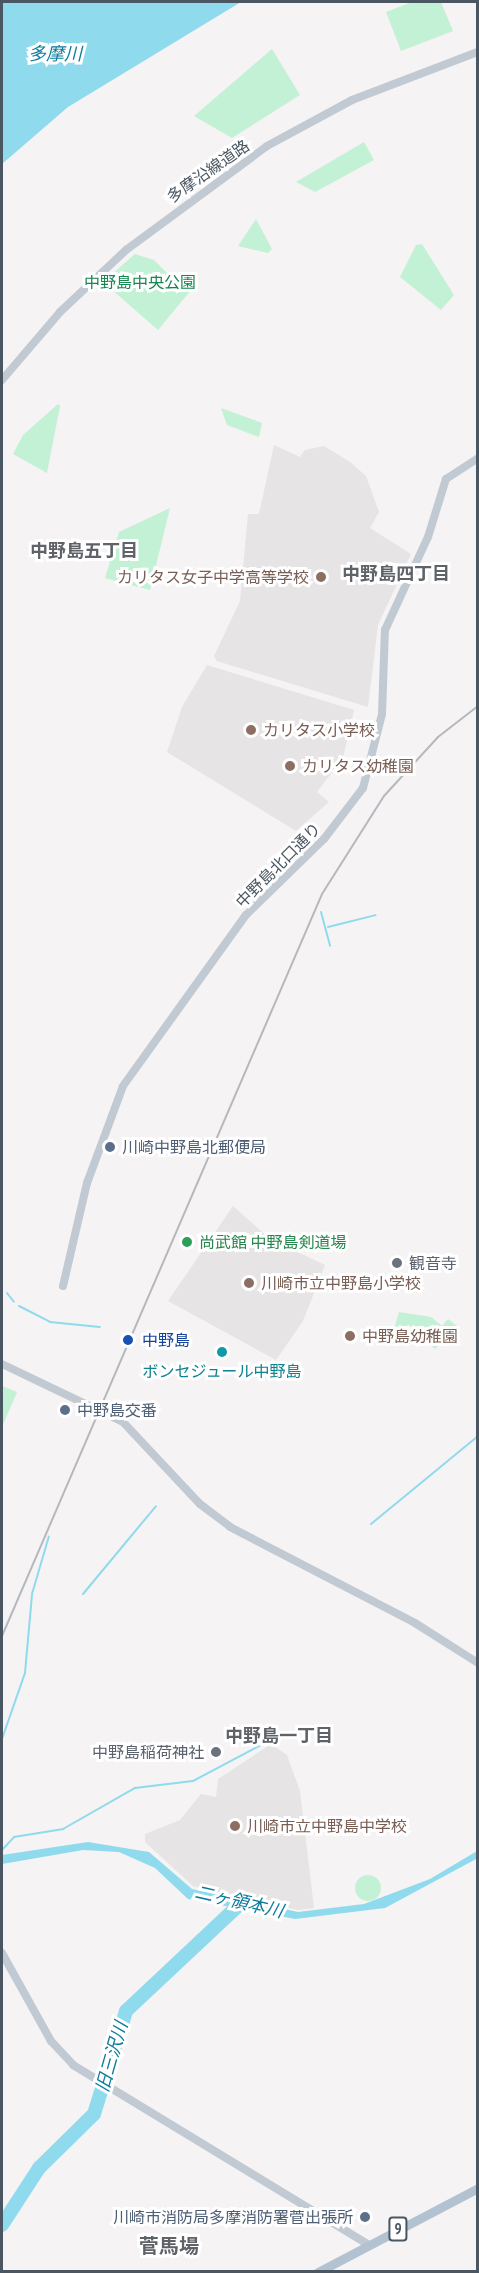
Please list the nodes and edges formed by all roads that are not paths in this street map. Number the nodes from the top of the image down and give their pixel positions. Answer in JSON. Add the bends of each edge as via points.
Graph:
{"nodes":[{"id":1,"x":477,"y":52,"type":"edge"},
{"id":2,"x":2,"y":380,"type":"edge"},
{"id":3,"x":477,"y":458,"type":"edge"},
{"id":4,"x":63,"y":1286,"type":"dead end"},
{"id":5,"x":2,"y":1364,"type":"edge"},
{"id":6,"x":477,"y":1663,"type":"edge"},
{"id":7,"x":2,"y":1953,"type":"edge"},
{"id":8,"x":477,"y":2188,"type":"edge"},
{"id":9,"x":369,"y":2245,"type":"junction"},
{"id":10,"x":318,"y":2271,"type":"edge"}],
"edges":[{"from":1,"to":2,"type":"street","name":"多摩沿線道路","via":[[352,100],[260,151],[126,250],[60,312]]},
{"from":3,"to":4,"type":"street","name":"中野島北口通り","via":[[446,479],[428,537],[385,630],[382,714],[363,788],[324,839],[246,915],[123,1086],[87,1183]]},
{"from":5,"to":6,"type":"street","via":[[123,1422],[200,1504],[230,1527],[430,1632]]},
{"from":7,"to":9,"type":"street","via":[[51,2041],[105,2087]]},
{"from":8,"to":9,"type":"main road","number":"9"},
{"from":9,"to":10,"type":"main road","number":"9"}]}
